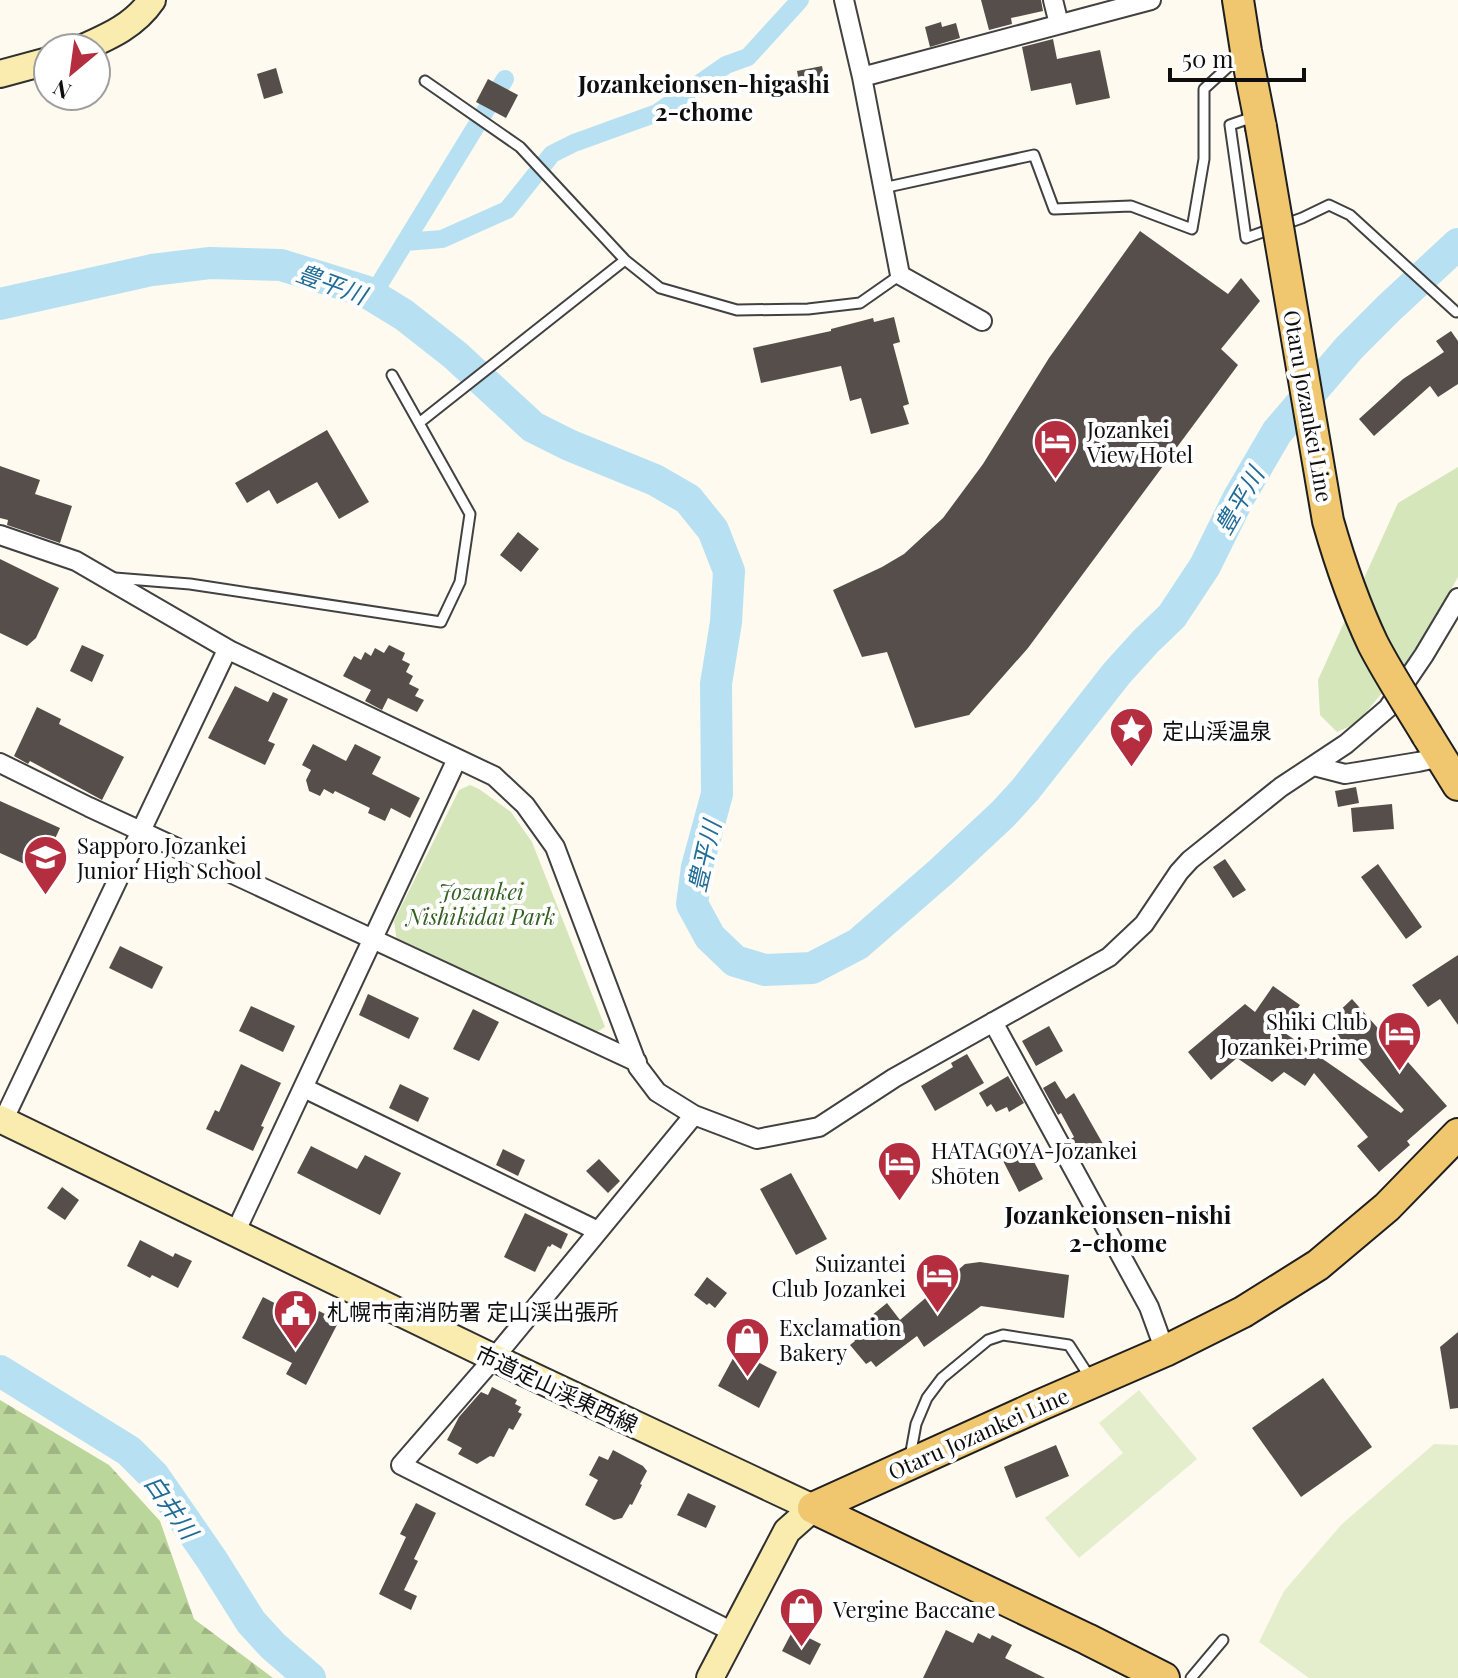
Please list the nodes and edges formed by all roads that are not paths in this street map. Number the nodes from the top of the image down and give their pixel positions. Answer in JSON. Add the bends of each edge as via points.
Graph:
{"nodes":[{"id":1,"x":152,"y":0,"type":"edge"},
{"id":2,"x":844,"y":0,"type":"edge"},
{"id":3,"x":1053,"y":0,"type":"edge"},
{"id":4,"x":1151,"y":0,"type":"edge"},
{"id":5,"x":1238,"y":0,"type":"edge"},
{"id":6,"x":1059,"y":24,"type":"junction"},
{"id":7,"x":112,"y":35,"type":"edge"},
{"id":8,"x":1246,"y":51,"type":"junction"},
{"id":9,"x":32,"y":65,"type":"edge"},
{"id":10,"x":0,"y":74,"type":"edge"},
{"id":11,"x":862,"y":77,"type":"junction"},
{"id":12,"x":425,"y":81,"type":"dead end"},
{"id":13,"x":1260,"y":121,"type":"junction"},
{"id":14,"x":883,"y":188,"type":"junction"},
{"id":15,"x":625,"y":260,"type":"junction"},
{"id":16,"x":900,"y":275,"type":"junction"},
{"id":17,"x":1456,"y":312,"type":"dead end"},
{"id":18,"x":982,"y":321,"type":"dead end"},
{"id":19,"x":392,"y":375,"type":"dead end"},
{"id":20,"x":419,"y":423,"type":"junction"},
{"id":21,"x":0,"y":535,"type":"edge"},
{"id":22,"x":104,"y":577,"type":"junction"},
{"id":23,"x":1458,"y":598,"type":"edge"},
{"id":24,"x":227,"y":650,"type":"junction"},
{"id":25,"x":1434,"y":746,"type":"junction"},
{"id":26,"x":457,"y":759,"type":"junction"},
{"id":27,"x":0,"y":763,"type":"edge"},
{"id":28,"x":1314,"y":766,"type":"junction"},
{"id":29,"x":1458,"y":785,"type":"edge"},
{"id":30,"x":141,"y":832,"type":"junction"},
{"id":31,"x":374,"y":940,"type":"junction"},
{"id":32,"x":993,"y":1022,"type":"junction"},
{"id":33,"x":637,"y":1062,"type":"junction"},
{"id":34,"x":304,"y":1088,"type":"junction"},
{"id":35,"x":694,"y":1115,"type":"junction"},
{"id":36,"x":1,"y":1120,"type":"edge"},
{"id":37,"x":1458,"y":1134,"type":"edge"},
{"id":38,"x":598,"y":1231,"type":"junction"},
{"id":39,"x":235,"y":1233,"type":"junction"},
{"id":40,"x":1165,"y":1351,"type":"junction"},
{"id":41,"x":494,"y":1358,"type":"junction"},
{"id":42,"x":1093,"y":1382,"type":"junction"},
{"id":43,"x":908,"y":1464,"type":"junction"},
{"id":44,"x":813,"y":1508,"type":"junction"},
{"id":45,"x":733,"y":1632,"type":"junction"},
{"id":46,"x":1223,"y":1640,"type":"dead end"},
{"id":47,"x":710,"y":1678,"type":"edge"},
{"id":48,"x":1164,"y":1678,"type":"edge"},
{"id":49,"x":1191,"y":1678,"type":"edge"}],
"edges":[{"from":1,"to":7,"type":"street","via":[[135,21]]},
{"from":2,"to":11,"type":"street"},
{"from":3,"to":6,"type":"street"},
{"from":4,"to":6,"type":"street"},
{"from":5,"to":8,"type":"main road","name":"Otaru Jozankei Line"},
{"from":6,"to":11,"type":"street"},
{"from":8,"to":13,"type":"main road","name":"Otaru Jozankei Line"},
{"from":8,"to":14,"type":"lane","via":[[1204,89],[1204,159],[1192,229],[1131,206],[1054,209],[1034,155]]},
{"from":9,"to":10,"type":"street"},
{"from":11,"to":14,"type":"street"},
{"from":12,"to":15,"type":"lane","via":[[520,147]]},
{"from":13,"to":17,"type":"lane","via":[[1230,125],[1246,238],[1329,205],[1350,215]]},
{"from":13,"to":25,"type":"main road","name":"Otaru Jozankei Line","bridge":true,"via":[[1335,547],[1373,644]]},
{"from":14,"to":16,"type":"street"},
{"from":15,"to":16,"type":"lane","via":[[660,288],[737,310],[860,303]]},
{"from":15,"to":20,"type":"lane"},
{"from":16,"to":18,"type":"street"},
{"from":19,"to":20,"type":"lane"},
{"from":20,"to":22,"type":"lane","via":[[470,514],[460,582],[441,622],[190,584]]},
{"from":21,"to":22,"type":"street","via":[[76,561]]},
{"from":22,"to":24,"type":"street"},
{"from":23,"to":28,"type":"street","via":[[1388,708]]},
{"from":24,"to":26,"type":"street"},
{"from":24,"to":30,"type":"street"},
{"from":25,"to":28,"type":"street","via":[[1418,762],[1345,774]]},
{"from":25,"to":29,"type":"main road","name":"Otaru Jozankei Line"},
{"from":26,"to":31,"type":"street"},
{"from":26,"to":33,"type":"street","via":[[494,776],[525,805],[555,847]]},
{"from":27,"to":30,"type":"street"},
{"from":28,"to":32,"type":"street","via":[[1190,860],[1144,924],[1109,957]]},
{"from":30,"to":31,"type":"street"},
{"from":30,"to":36,"type":"street"},
{"from":31,"to":33,"type":"street"},
{"from":31,"to":34,"type":"street"},
{"from":32,"to":35,"type":"street","via":[[819,1127],[757,1139]]},
{"from":32,"to":40,"type":"street","via":[[1149,1307]]},
{"from":33,"to":35,"type":"street","via":[[657,1092]]},
{"from":34,"to":38,"type":"street"},
{"from":34,"to":39,"type":"street"},
{"from":35,"to":38,"type":"street"},
{"from":36,"to":39,"type":"street","name":"市道定山渓東西線"},
{"from":37,"to":40,"type":"main road","name":"Otaru Jozankei Line","via":[[1387,1207],[1318,1265],[1243,1312]]},
{"from":38,"to":41,"type":"street"},
{"from":39,"to":41,"type":"street","name":"市道定山渓東西線"},
{"from":40,"to":42,"type":"main road","name":"Otaru Jozankei Line"},
{"from":41,"to":44,"type":"street","name":"市道定山渓東西線"},
{"from":41,"to":45,"type":"street","via":[[401,1465]]},
{"from":42,"to":43,"type":"main road","name":"Otaru Jozankei Line"},
{"from":42,"to":43,"type":"lane","via":[[1069,1345],[1003,1335],[988,1340],[942,1378],[927,1398]]},
{"from":43,"to":44,"type":"main road","name":"Otaru Jozankei Line"},
{"from":44,"to":45,"type":"street","via":[[787,1531]]},
{"from":44,"to":48,"type":"main road"},
{"from":45,"to":47,"type":"street"},
{"from":46,"to":49,"type":"lane"}]}
